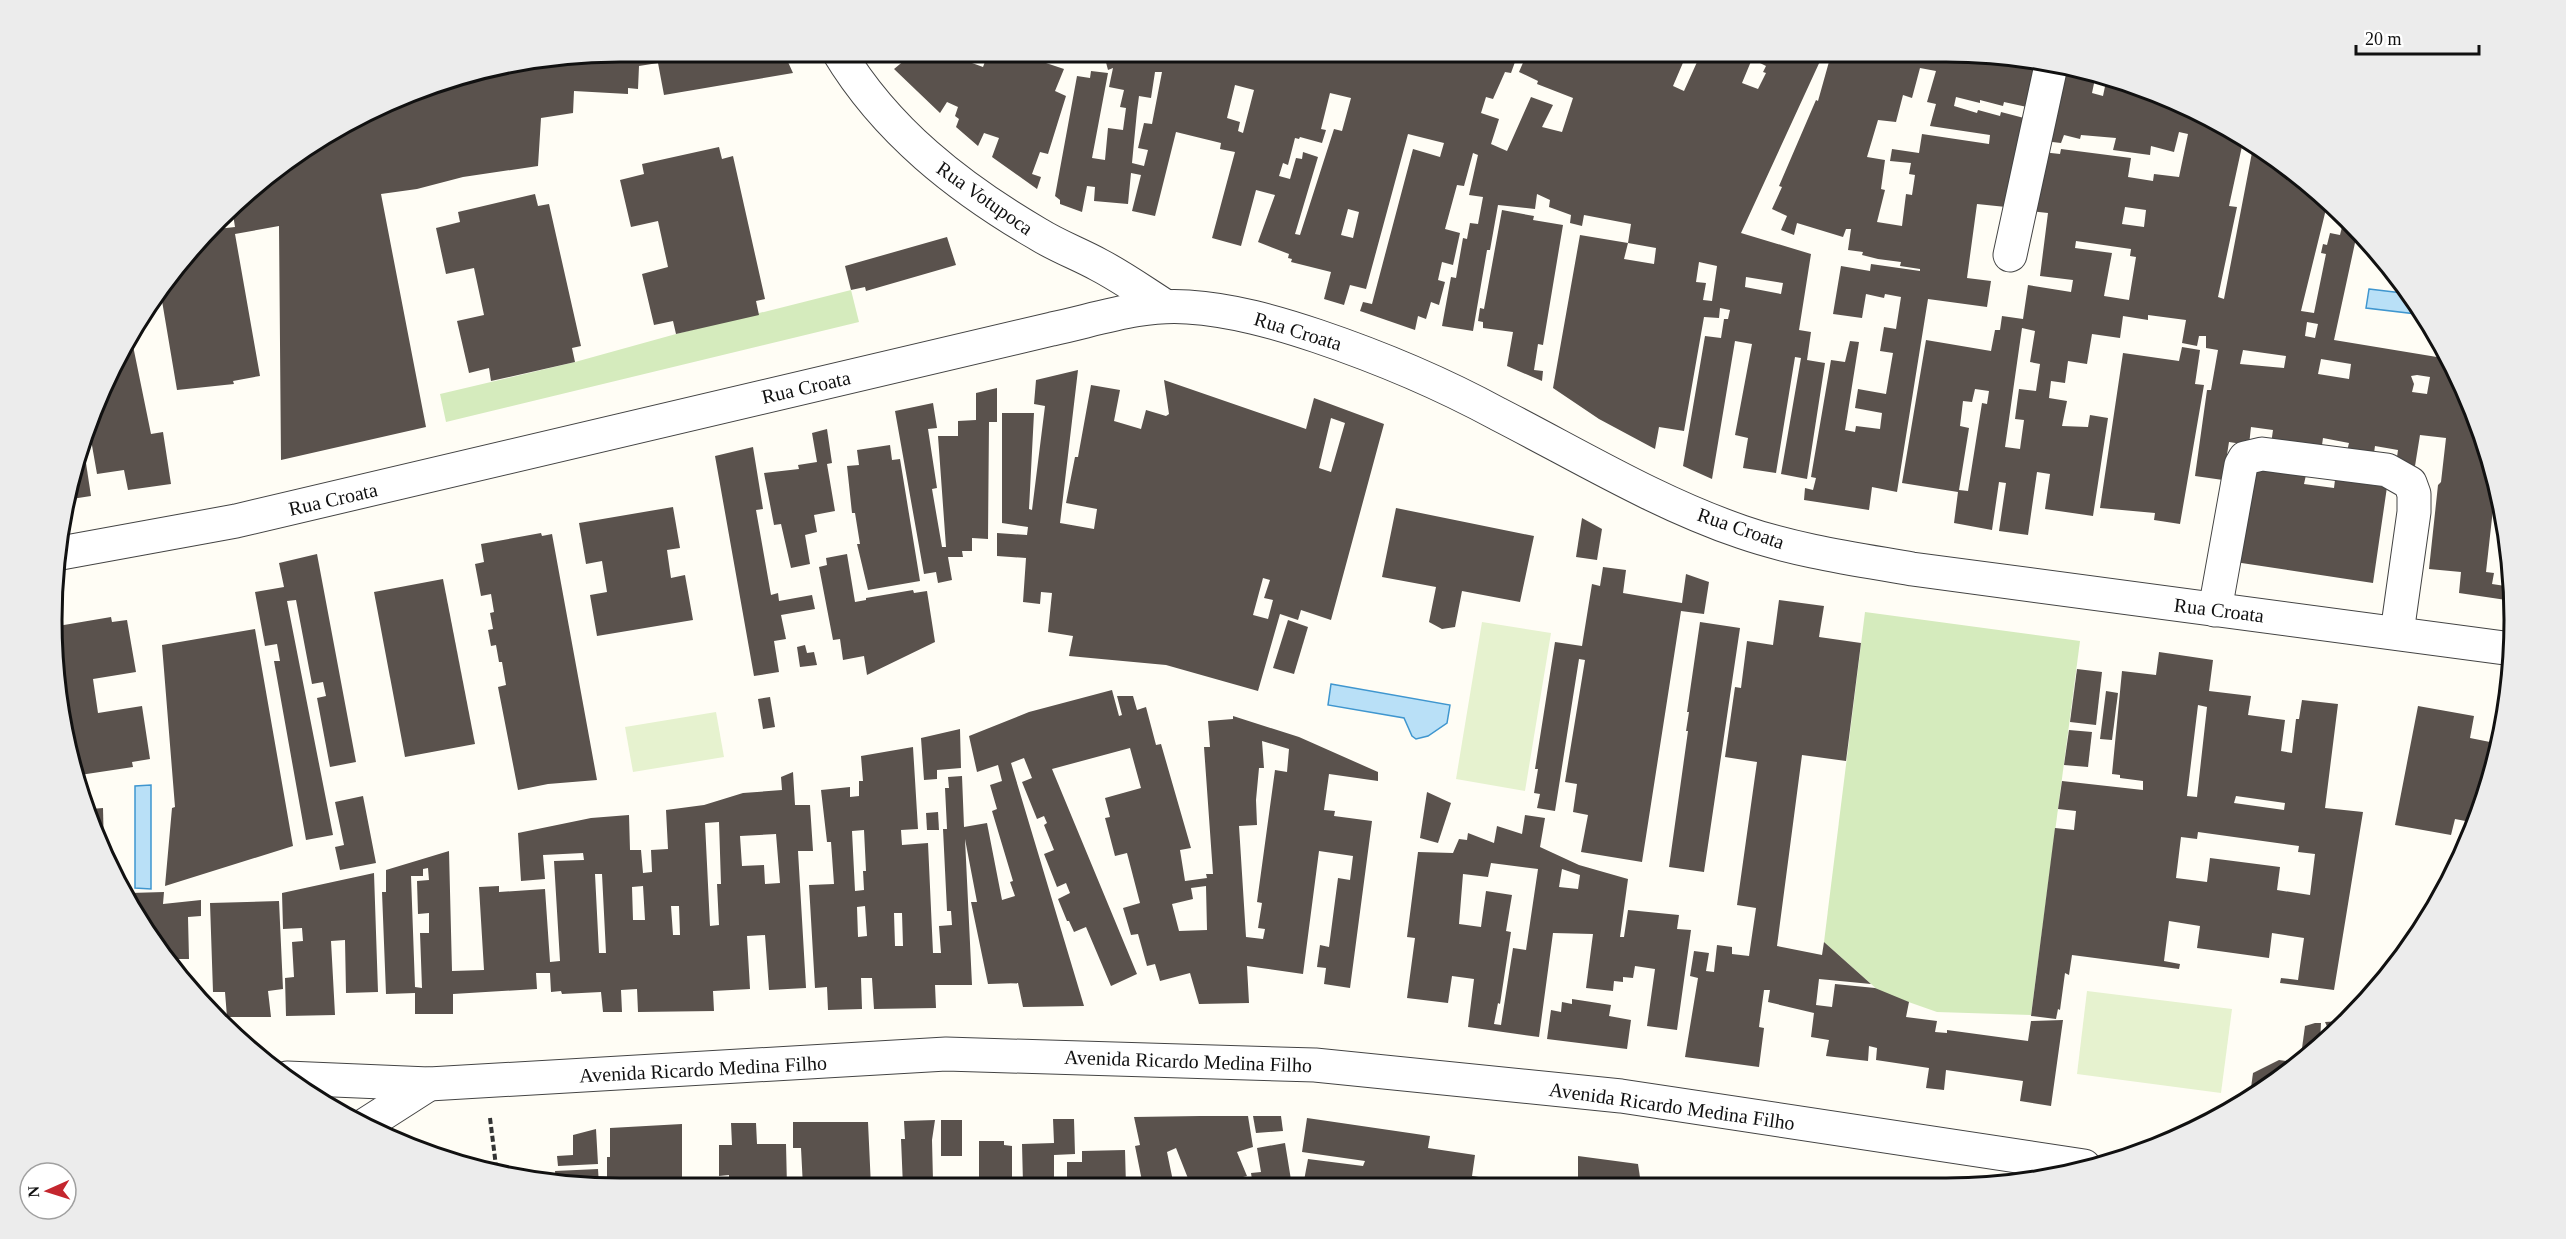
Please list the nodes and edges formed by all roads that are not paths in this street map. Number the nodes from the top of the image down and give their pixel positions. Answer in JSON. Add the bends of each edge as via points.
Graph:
{"nodes":[{"id":1,"x":846,"y":62,"type":"edge"},
{"id":2,"x":2050,"y":71,"type":"edge"},
{"id":3,"x":2010,"y":255,"type":"dead end"},
{"id":4,"x":1165,"y":306,"type":"junction"},
{"id":5,"x":66,"y":552,"type":"edge"},
{"id":6,"x":2215,"y":610,"type":"junction"},
{"id":7,"x":2397,"y":633,"type":"junction"},
{"id":8,"x":2503,"y":648,"type":"edge"},
{"id":9,"x":303,"y":1079,"type":"edge"},
{"id":10,"x":429,"y":1084,"type":"junction"},
{"id":11,"x":373,"y":1120,"type":"edge"},
{"id":12,"x":2068,"y":1164,"type":"edge"}],
"edges":[{"from":1,"to":4,"type":"street","name":"Rua Votupoca","via":[[886,116],[934,164],[964,187],[1040,236],[1108,270]]},
{"from":2,"to":3,"type":"street"},
{"from":4,"to":5,"type":"street","name":"Rua Croata","via":[[1052,329],[236,521]]},
{"from":4,"to":6,"type":"street","name":"Rua Croata","via":[[1232,312],[1365,353],[1495,412],[1618,478],[1742,532],[1820,553],[1889,565]]},
{"from":6,"to":7,"type":"street","name":"Rua Croata"},
{"from":6,"to":7,"type":"street","via":[[2241,465],[2245,458],[2262,454],[2387,470],[2410,483],[2414,512]]},
{"from":7,"to":8,"type":"street","name":"Rua Croata"},
{"from":9,"to":10,"type":"street","name":"Avenida Ricardo Medina Filho"},
{"from":10,"to":11,"type":"street"},
{"from":10,"to":12,"type":"street","name":"Avenida Ricardo Medina Filho","via":[[945,1054],[1315,1065],[1621,1096]]}]}
